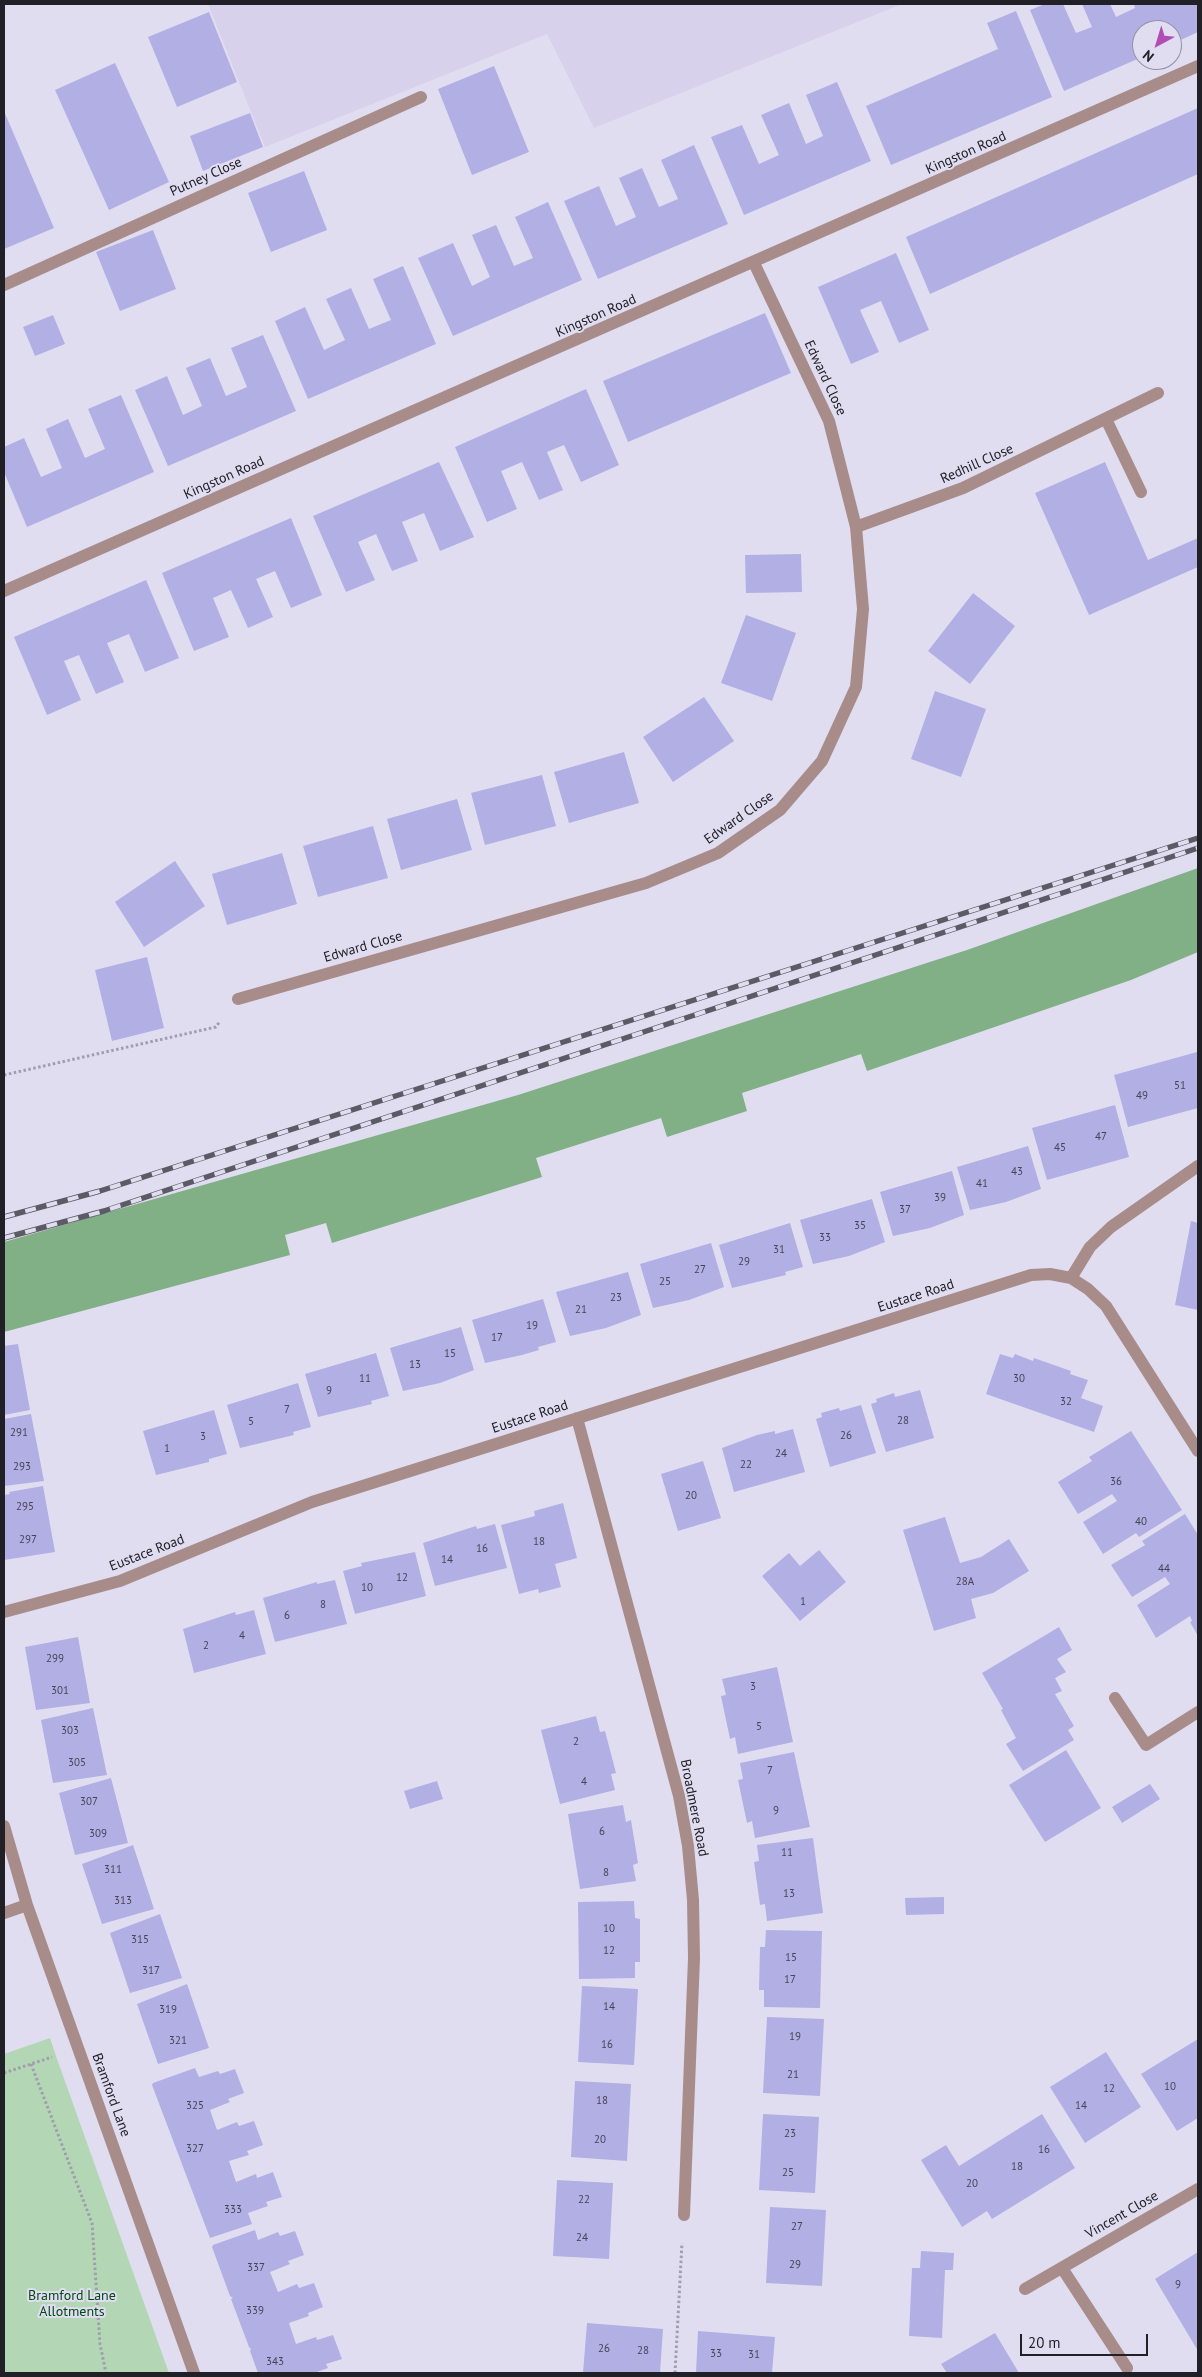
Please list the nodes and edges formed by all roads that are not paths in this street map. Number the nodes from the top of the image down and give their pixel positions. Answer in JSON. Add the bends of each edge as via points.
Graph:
{"nodes":[{"id":1,"x":1198,"y":66,"type":"edge"},
{"id":2,"x":420,"y":97,"type":"dead end"},
{"id":3,"x":754,"y":263,"type":"junction"},
{"id":4,"x":4,"y":285,"type":"edge"},
{"id":5,"x":1158,"y":393,"type":"dead end"},
{"id":6,"x":1106,"y":419,"type":"junction"},
{"id":7,"x":1141,"y":492,"type":"dead end"},
{"id":8,"x":856,"y":527,"type":"junction"},
{"id":9,"x":4,"y":591,"type":"edge"},
{"id":10,"x":238,"y":999,"type":"road end"},
{"id":11,"x":1198,"y":1166,"type":"edge"},
{"id":12,"x":1071,"y":1278,"type":"junction"},
{"id":13,"x":576,"y":1418,"type":"junction"},
{"id":14,"x":1198,"y":1451,"type":"edge"},
{"id":15,"x":4,"y":1612,"type":"edge"},
{"id":16,"x":1115,"y":1698,"type":"dead end"},
{"id":17,"x":1198,"y":1712,"type":"edge"},
{"id":18,"x":4,"y":1826,"type":"edge"},
{"id":19,"x":27,"y":1905,"type":"junction"},
{"id":20,"x":4,"y":1913,"type":"edge"},
{"id":21,"x":1198,"y":2189,"type":"edge"},
{"id":22,"x":684,"y":2215,"type":"road end"},
{"id":23,"x":1062,"y":2268,"type":"junction"},
{"id":24,"x":1025,"y":2289,"type":"dead end"},
{"id":25,"x":1127,"y":2368,"type":"dead end"},
{"id":26,"x":194,"y":2373,"type":"edge"}],
"edges":[{"from":1,"to":3,"type":"street","name":"Kingston Road"},
{"from":2,"to":4,"type":"street","name":"Putney Close"},
{"from":3,"to":8,"type":"street","name":"Edward Close","via":[[829,421]]},
{"from":3,"to":9,"type":"street","name":"Kingston Road"},
{"from":5,"to":6,"type":"street","name":"Redhill Close"},
{"from":6,"to":7,"type":"street"},
{"from":6,"to":8,"type":"street","name":"Redhill Close","via":[[963,488]]},
{"from":8,"to":10,"type":"street","name":"Edward Close","via":[[864,609],[856,687],[822,761],[780,810],[718,853],[646,882]]},
{"from":11,"to":12,"type":"street","via":[[1111,1227],[1090,1247]]},
{"from":12,"to":13,"type":"street","name":"Eustace Road","via":[[1031,1275]]},
{"from":12,"to":14,"type":"street","name":"Eustace Road","via":[[1106,1306]]},
{"from":13,"to":15,"type":"street","name":"Eustace Road","via":[[312,1502],[120,1581]]},
{"from":13,"to":22,"type":"street","name":"Broadmere Road","via":[[679,1796],[688,1846],[694,1958]]},
{"from":16,"to":17,"type":"street","via":[[1146,1745]]},
{"from":18,"to":19,"type":"street","name":"Bramford Lane"},
{"from":19,"to":20,"type":"street"},
{"from":19,"to":26,"type":"street","name":"Bramford Lane"},
{"from":21,"to":23,"type":"street","name":"Vincent Close"},
{"from":23,"to":24,"type":"street","name":"Vincent Close"},
{"from":23,"to":25,"type":"street"}]}
